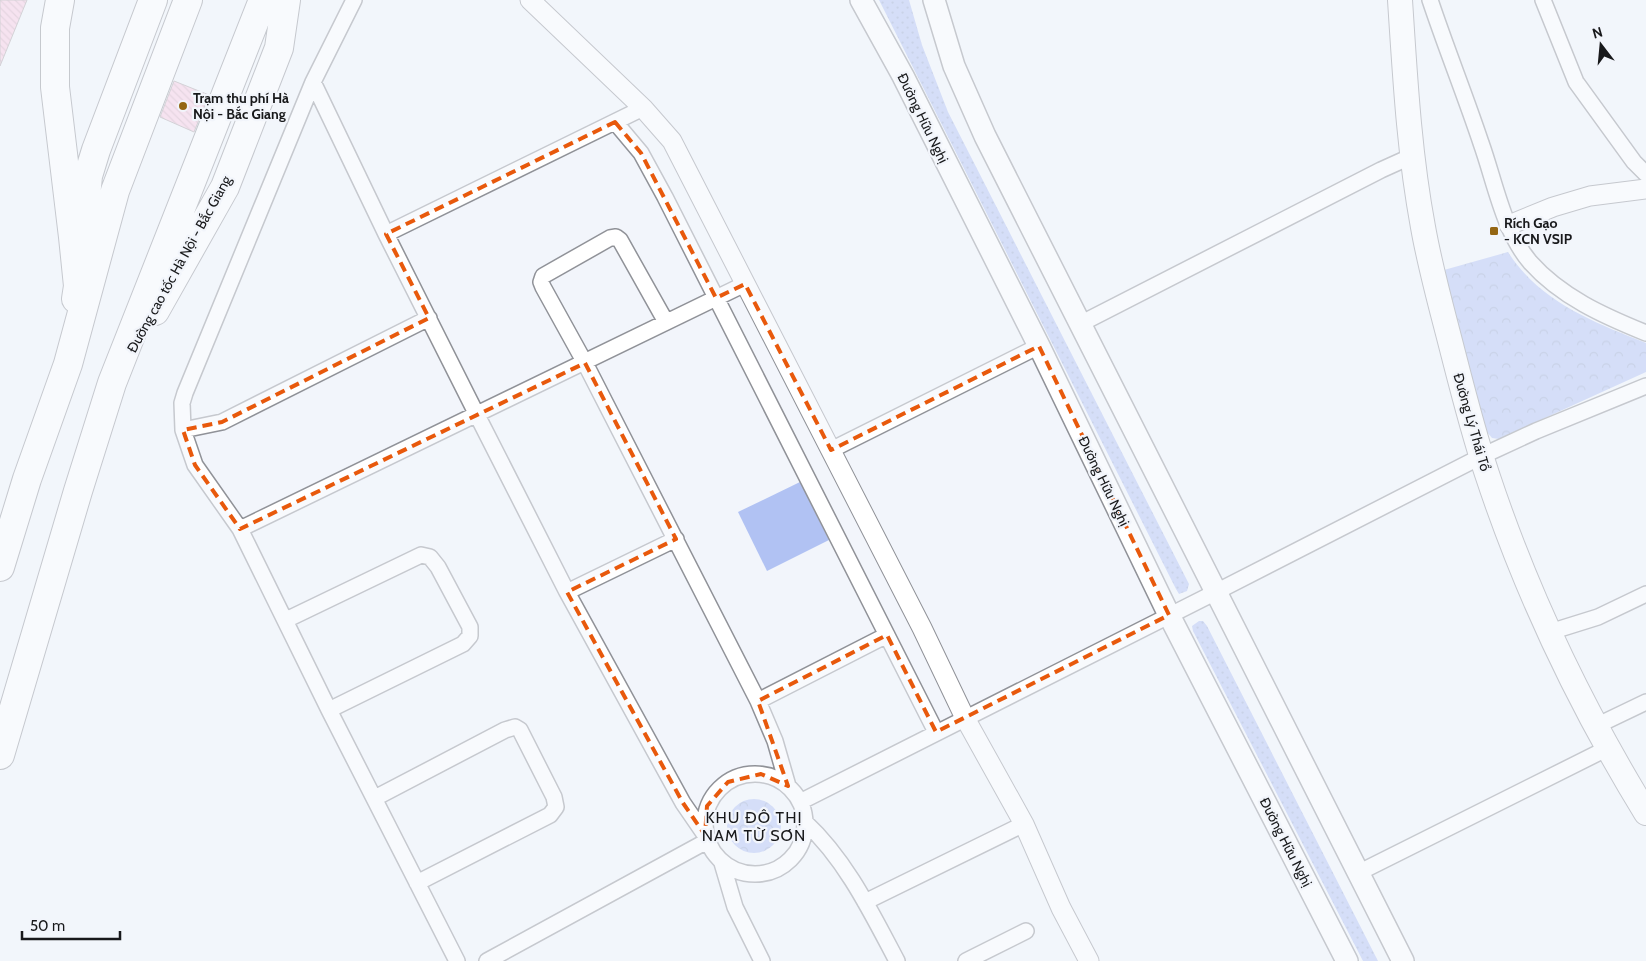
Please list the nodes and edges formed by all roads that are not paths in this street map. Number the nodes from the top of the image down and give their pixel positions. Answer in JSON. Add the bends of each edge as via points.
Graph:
{"nodes":[{"id":1,"x":60,"y":0,"type":"edge"},
{"id":2,"x":153,"y":0,"type":"edge"},
{"id":3,"x":188,"y":0,"type":"edge"},
{"id":4,"x":262,"y":0,"type":"edge"},
{"id":5,"x":286,"y":0,"type":"edge"},
{"id":6,"x":354,"y":0,"type":"edge"},
{"id":7,"x":530,"y":0,"type":"edge"},
{"id":8,"x":861,"y":0,"type":"edge"},
{"id":9,"x":934,"y":0,"type":"edge"},
{"id":10,"x":1400,"y":0,"type":"edge"},
{"id":11,"x":1430,"y":0,"type":"edge"},
{"id":12,"x":1543,"y":0,"type":"edge"},
{"id":13,"x":313,"y":82,"type":"junction"},
{"id":14,"x":643,"y":108,"type":"junction"},
{"id":15,"x":615,"y":122,"type":"junction"},
{"id":16,"x":1412,"y":156,"type":"junction"},
{"id":17,"x":1646,"y":174,"type":"edge"},
{"id":18,"x":1646,"y":189,"type":"edge"},
{"id":19,"x":1509,"y":225,"type":"junction"},
{"id":20,"x":386,"y":234,"type":"junction"},
{"id":21,"x":92,"y":272,"type":"junction"},
{"id":22,"x":745,"y":284,"type":"junction"},
{"id":23,"x":716,"y":298,"type":"junction"},
{"id":24,"x":429,"y":318,"type":"junction"},
{"id":25,"x":666,"y":322,"type":"junction"},
{"id":26,"x":1080,"y":324,"type":"junction"},
{"id":27,"x":1646,"y":332,"type":"edge"},
{"id":28,"x":1039,"y":346,"type":"junction"},
{"id":29,"x":585,"y":363,"type":"junction"},
{"id":30,"x":68,"y":364,"type":"junction"},
{"id":31,"x":112,"y":383,"type":"junction"},
{"id":32,"x":1646,"y":386,"type":"edge"},
{"id":33,"x":476,"y":413,"type":"junction"},
{"id":34,"x":183,"y":430,"type":"junction"},
{"id":35,"x":831,"y":450,"type":"junction"},
{"id":36,"x":1482,"y":456,"type":"junction"},
{"id":37,"x":240,"y":529,"type":"junction"},
{"id":38,"x":676,"y":538,"type":"junction"},
{"id":39,"x":0,"y":567,"type":"edge"},
{"id":40,"x":567,"y":592,"type":"junction"},
{"id":41,"x":1216,"y":592,"type":"junction"},
{"id":42,"x":1646,"y":594,"type":"edge"},
{"id":43,"x":1169,"y":616,"type":"junction"},
{"id":44,"x":286,"y":620,"type":"junction"},
{"id":45,"x":1550,"y":632,"type":"junction"},
{"id":46,"x":887,"y":635,"type":"junction"},
{"id":47,"x":758,"y":701,"type":"junction"},
{"id":48,"x":1646,"y":702,"type":"edge"},
{"id":49,"x":329,"y":710,"type":"junction"},
{"id":50,"x":965,"y":718,"type":"junction"},
{"id":51,"x":1596,"y":726,"type":"junction"},
{"id":52,"x":936,"y":732,"type":"junction"},
{"id":53,"x":1608,"y":748,"type":"junction"},
{"id":54,"x":0,"y":755,"type":"edge"},
{"id":55,"x":788,"y":786,"type":"junction"},
{"id":56,"x":375,"y":798,"type":"junction"},
{"id":57,"x":800,"y":802,"type":"junction"},
{"id":58,"x":1646,"y":813,"type":"edge"},
{"id":59,"x":805,"y":822,"type":"junction"},
{"id":60,"x":1024,"y":824,"type":"junction"},
{"id":61,"x":706,"y":838,"type":"junction"},
{"id":62,"x":722,"y":863,"type":"junction"},
{"id":63,"x":1358,"y":873,"type":"junction"},
{"id":64,"x":417,"y":883,"type":"junction"},
{"id":65,"x":865,"y":902,"type":"junction"},
{"id":66,"x":1026,"y":931,"type":"dead end"},
{"id":67,"x":456,"y":961,"type":"edge"},
{"id":68,"x":487,"y":961,"type":"edge"},
{"id":69,"x":762,"y":961,"type":"edge"},
{"id":70,"x":897,"y":961,"type":"edge"},
{"id":71,"x":966,"y":961,"type":"edge"},
{"id":72,"x":1089,"y":961,"type":"edge"},
{"id":73,"x":1347,"y":961,"type":"edge"},
{"id":74,"x":1403,"y":961,"type":"edge"}],
"edges":[{"from":1,"to":30,"type":"highway","via":[[55,28],[55,87],[78,286]]},
{"from":2,"to":21,"type":"highway","via":[[88,176],[86,196]]},
{"from":3,"to":21,"type":"highway","via":[[115,191]]},
{"from":4,"to":31,"type":"highway","name":"Đường cao tốc Hà Nội - Bắc Giang"},
{"from":5,"to":31,"type":"highway","name":"Đường cao tốc Hà Nội - Bắc Giang","via":[[279,48],[222,194]]},
{"from":6,"to":13,"type":"street"},
{"from":7,"to":14,"type":"street"},
{"from":8,"to":28,"type":"main road","name":"Đường Hữu Nghị","via":[[903,76]]},
{"from":9,"to":26,"type":"main road","via":[[954,66],[969,101]]},
{"from":10,"to":16,"type":"main road","name":"Đường Lý Thái Tổ"},
{"from":11,"to":19,"type":"street"},
{"from":12,"to":17,"type":"street","via":[[1576,82]]},
{"from":13,"to":20,"type":"street"},
{"from":13,"to":34,"type":"street","via":[[185,393]]},
{"from":14,"to":15,"type":"street"},
{"from":14,"to":22,"type":"street","via":[[672,140]]},
{"from":15,"to":20,"type":"street"},
{"from":15,"to":23,"type":"street","via":[[641,152]]},
{"from":16,"to":26,"type":"street"},
{"from":16,"to":36,"type":"main road","name":"Đường Lý Thái Tổ","via":[[1423,228],[1438,294]]},
{"from":18,"to":19,"type":"street","via":[[1590,196]]},
{"from":19,"to":27,"type":"street","via":[[1517,244],[1557,287],[1610,318]]},
{"from":20,"to":24,"type":"street"},
{"from":21,"to":30,"type":"highway"},
{"from":22,"to":23,"type":"street"},
{"from":22,"to":35,"type":"street"},
{"from":23,"to":25,"type":"street"},
{"from":23,"to":46,"type":"street"},
{"from":24,"to":33,"type":"street"},
{"from":24,"to":34,"type":"street","via":[[222,422]]},
{"from":25,"to":29,"type":"street"},
{"from":25,"to":29,"type":"street","via":[[620,240],[610,238],[543,276],[541,282]]},
{"from":26,"to":41,"type":"main road"},
{"from":28,"to":35,"type":"street"},
{"from":28,"to":43,"type":"main road","name":"Đường Hữu Nghị"},
{"from":29,"to":33,"type":"street"},
{"from":29,"to":38,"type":"street"},
{"from":30,"to":39,"type":"highway"},
{"from":31,"to":54,"type":"highway","name":"Đường cao tốc Hà Nội - Bắc Giang"},
{"from":32,"to":36,"type":"street"},
{"from":33,"to":37,"type":"street"},
{"from":33,"to":40,"type":"street"},
{"from":34,"to":37,"type":"street","via":[[195,465]]},
{"from":35,"to":50,"type":"street"},
{"from":36,"to":41,"type":"street"},
{"from":36,"to":45,"type":"main road","name":"Đường Lý Thái Tổ","via":[[1499,509]]},
{"from":37,"to":44,"type":"street"},
{"from":38,"to":40,"type":"street"},
{"from":38,"to":47,"type":"street"},
{"from":40,"to":61,"type":"street","via":[[683,803]]},
{"from":41,"to":43,"type":"street"},
{"from":41,"to":63,"type":"main road"},
{"from":42,"to":45,"type":"street","via":[[1598,617]]},
{"from":43,"to":50,"type":"street"},
{"from":43,"to":73,"type":"main road","name":"Đường Hữu Nghị"},
{"from":44,"to":49,"type":"street"},
{"from":44,"to":49,"type":"street","via":[[421,555],[430,557],[438,567],[470,627],[470,636],[463,644]]},
{"from":45,"to":51,"type":"main road","name":"Đường Lý Thái Tổ"},
{"from":46,"to":47,"type":"street"},
{"from":46,"to":52,"type":"street"},
{"from":47,"to":55,"type":"street","via":[[775,741]]},
{"from":48,"to":51,"type":"street"},
{"from":49,"to":56,"type":"street"},
{"from":50,"to":52,"type":"street"},
{"from":50,"to":60,"type":"street"},
{"from":51,"to":53,"type":"main road","name":"Đường Lý Thái Tổ"},
{"from":52,"to":57,"type":"street"},
{"from":53,"to":58,"type":"main road","name":"Đường Lý Thái Tổ"},
{"from":53,"to":63,"type":"street"},
{"from":55,"to":57,"type":"street"},
{"from":55,"to":61,"type":"street","via":[[761,774],[744,775],[728,782],[714,794],[707,806]]},
{"from":56,"to":64,"type":"street"},
{"from":56,"to":64,"type":"street","via":[[515,727],[520,730],[554,797],[556,807],[550,815]]},
{"from":57,"to":59,"type":"street"},
{"from":59,"to":62,"type":"street","via":[[799,847],[781,867],[756,874],[738,872]]},
{"from":59,"to":65,"type":"street","via":[[833,852]]},
{"from":60,"to":65,"type":"street"},
{"from":60,"to":72,"type":"street"},
{"from":61,"to":62,"type":"street"},
{"from":61,"to":68,"type":"street"},
{"from":62,"to":69,"type":"street","via":[[735,907]]},
{"from":63,"to":74,"type":"main road"},
{"from":64,"to":67,"type":"street"},
{"from":65,"to":70,"type":"street"},
{"from":66,"to":71,"type":"street"}]}
